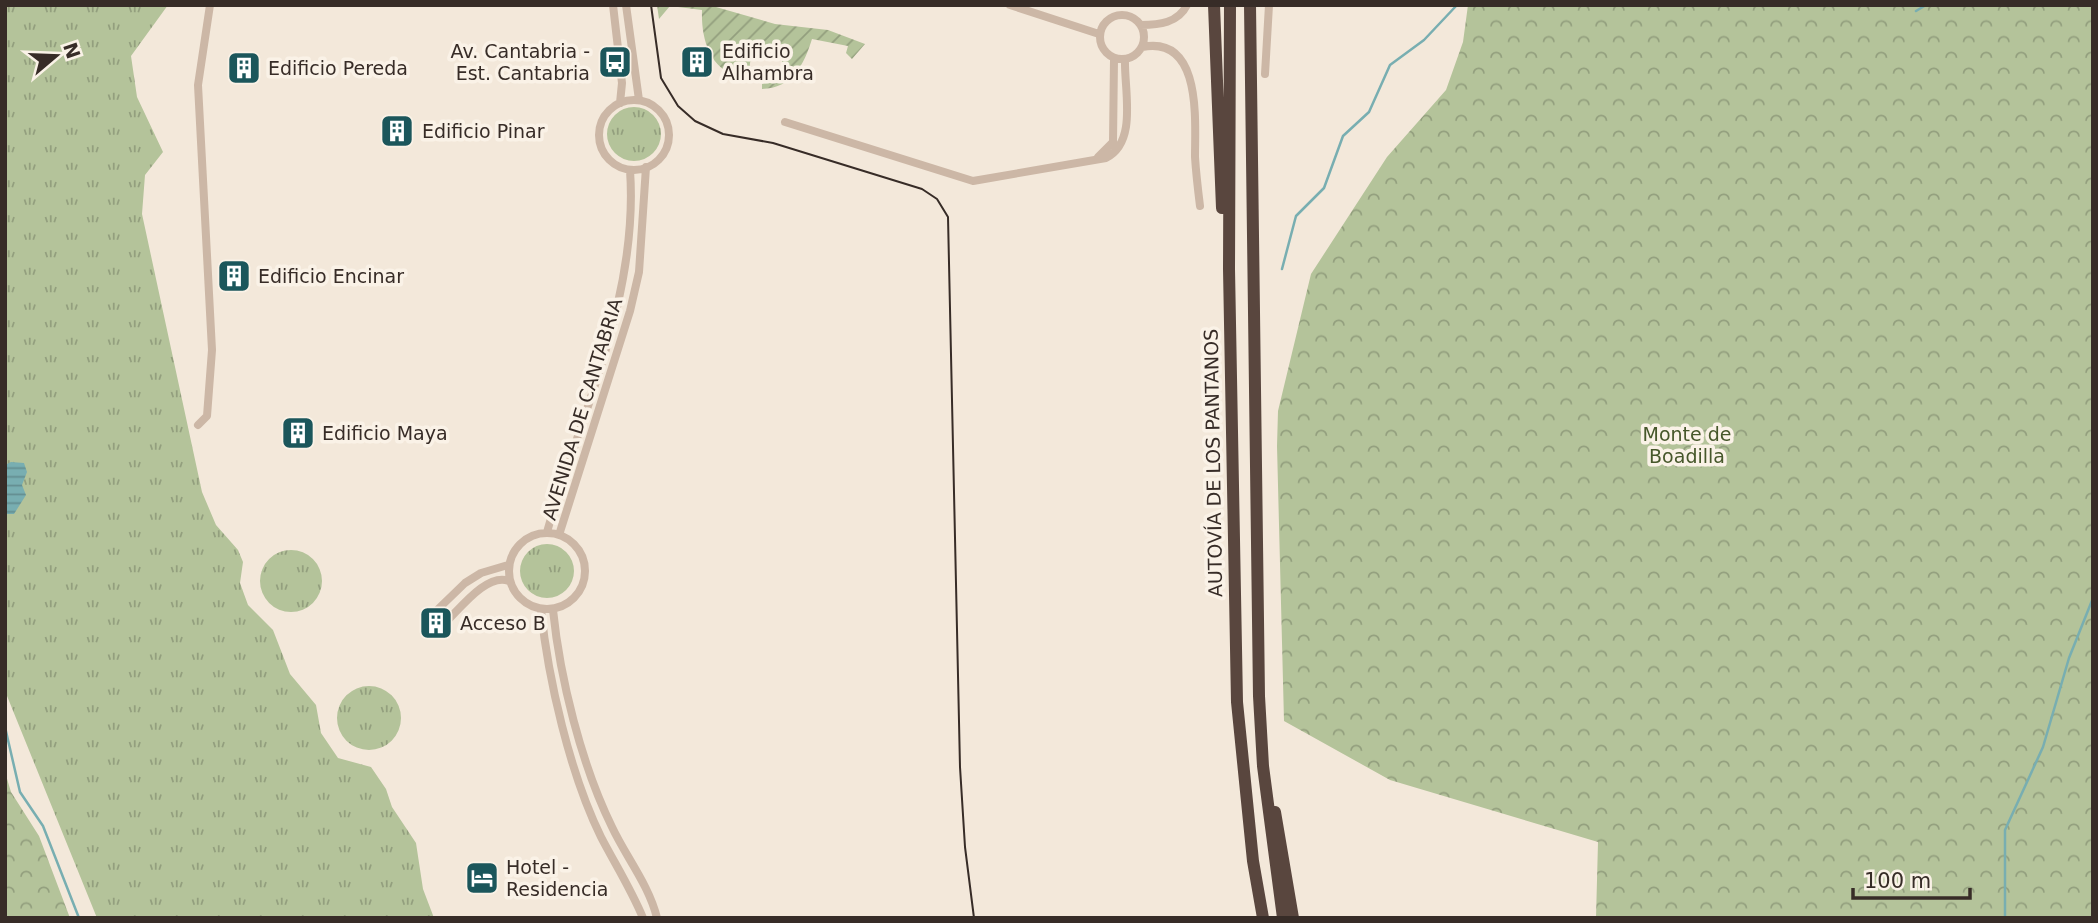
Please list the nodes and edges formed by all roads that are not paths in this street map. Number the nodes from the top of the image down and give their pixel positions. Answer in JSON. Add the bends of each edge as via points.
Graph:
{"nodes":[{"id":1,"x":209,"y":5,"type":"edge"},
{"id":2,"x":613,"y":5,"type":"edge"},
{"id":3,"x":626,"y":5,"type":"edge"},
{"id":4,"x":1010,"y":5,"type":"edge"},
{"id":5,"x":1115,"y":5,"type":"edge"},
{"id":6,"x":1187,"y":5,"type":"edge"},
{"id":7,"x":1214,"y":5,"type":"edge"},
{"id":8,"x":1230,"y":5,"type":"edge"},
{"id":9,"x":1250,"y":5,"type":"edge"},
{"id":10,"x":1269,"y":5,"type":"edge"},
{"id":11,"x":1117,"y":15,"type":"junction"},
{"id":12,"x":1141,"y":25,"type":"junction"},
{"id":13,"x":1099,"y":34,"type":"junction"},
{"id":14,"x":1142,"y":47,"type":"junction"},
{"id":15,"x":1115,"y":59,"type":"junction"},
{"id":16,"x":1125,"y":60,"type":"junction"},
{"id":17,"x":1265,"y":74,"type":"dead end"},
{"id":18,"x":639,"y":100,"type":"junction"},
{"id":19,"x":620,"y":103,"type":"junction"},
{"id":20,"x":785,"y":122,"type":"dead end"},
{"id":21,"x":1095,"y":159,"type":"junction"},
{"id":22,"x":646,"y":167,"type":"junction"},
{"id":23,"x":630,"y":170,"type":"junction"},
{"id":24,"x":1200,"y":206,"type":"dead end"},
{"id":25,"x":1230,"y":269,"type":"junction"},
{"id":26,"x":198,"y":425,"type":"dead end"},
{"id":27,"x":547,"y":532,"type":"junction"},
{"id":28,"x":559,"y":535,"type":"junction"},
{"id":29,"x":508,"y":565,"type":"junction"},
{"id":30,"x":509,"y":581,"type":"junction"},
{"id":31,"x":541,"y":610,"type":"junction"},
{"id":32,"x":553,"y":610,"type":"junction"},
{"id":33,"x":434,"y":612,"type":"dead end"},
{"id":34,"x":444,"y":624,"type":"dead end"},
{"id":35,"x":1262,"y":750,"type":"junction"},
{"id":36,"x":643,"y":918,"type":"edge"},
{"id":37,"x":657,"y":918,"type":"edge"},
{"id":38,"x":1263,"y":918,"type":"edge"},
{"id":39,"x":1283,"y":918,"type":"edge"},
{"id":40,"x":1296,"y":918,"type":"edge"}],
"edges":[{"from":1,"to":26,"type":"street","via":[[198,85],[212,350],[207,416]]},
{"from":2,"to":19,"type":"street"},
{"from":3,"to":18,"type":"street"},
{"from":4,"to":13,"type":"street"},
{"from":5,"to":11,"type":"street"},
{"from":6,"to":12,"type":"street","via":[[1172,20]]},
{"from":7,"to":25,"type":"highway","via":[[1219,161]]},
{"from":8,"to":25,"type":"highway","name":"AUTOVÍA DE LOS PANTANOS"},
{"from":9,"to":35,"type":"highway"},
{"from":10,"to":17,"type":"street"},
{"from":11,"to":12,"type":"street"},
{"from":11,"to":13,"type":"street","via":[[1107,20]]},
{"from":12,"to":14,"type":"street"},
{"from":13,"to":15,"type":"street","via":[[1101,47]]},
{"from":14,"to":16,"type":"street"},
{"from":14,"to":24,"type":"street","via":[[1165,48],[1187,69],[1194,93]]},
{"from":15,"to":16,"type":"street"},
{"from":15,"to":21,"type":"street","via":[[1113,142]]},
{"from":16,"to":21,"type":"street","via":[[1126,132],[1115,154]]},
{"from":18,"to":19,"type":"street"},
{"from":18,"to":22,"type":"street","via":[[660,112],[668,133],[661,157]]},
{"from":19,"to":23,"type":"street","via":[[603,117],[599,134],[603,151],[613,163]]},
{"from":20,"to":21,"type":"street","via":[[973,181]]},
{"from":22,"to":23,"type":"street"},
{"from":22,"to":28,"type":"street","name":"AVENIDA DE CANTABRIA","via":[[639,272],[630,311]]},
{"from":23,"to":27,"type":"street","name":"AVENIDA DE CANTABRIA","via":[[630,228],[617,310]]},
{"from":25,"to":38,"type":"highway","name":"AUTOVÍA DE LOS PANTANOS","via":[[1237,702]]},
{"from":27,"to":28,"type":"street"},
{"from":27,"to":29,"type":"street","via":[[522,541]]},
{"from":28,"to":32,"type":"street","via":[[582,555],[585,569],[579,593]]},
{"from":29,"to":30,"type":"street"},
{"from":29,"to":33,"type":"street","via":[[465,583]]},
{"from":30,"to":31,"type":"street","via":[[521,601]]},
{"from":30,"to":34,"type":"street","via":[[499,579],[482,587]]},
{"from":31,"to":32,"type":"street"},
{"from":31,"to":36,"type":"street","via":[[564,729],[583,788],[600,835]]},
{"from":32,"to":37,"type":"street","via":[[576,723],[595,784]]},
{"from":35,"to":39,"type":"highway"},
{"from":35,"to":40,"type":"highway"}]}
